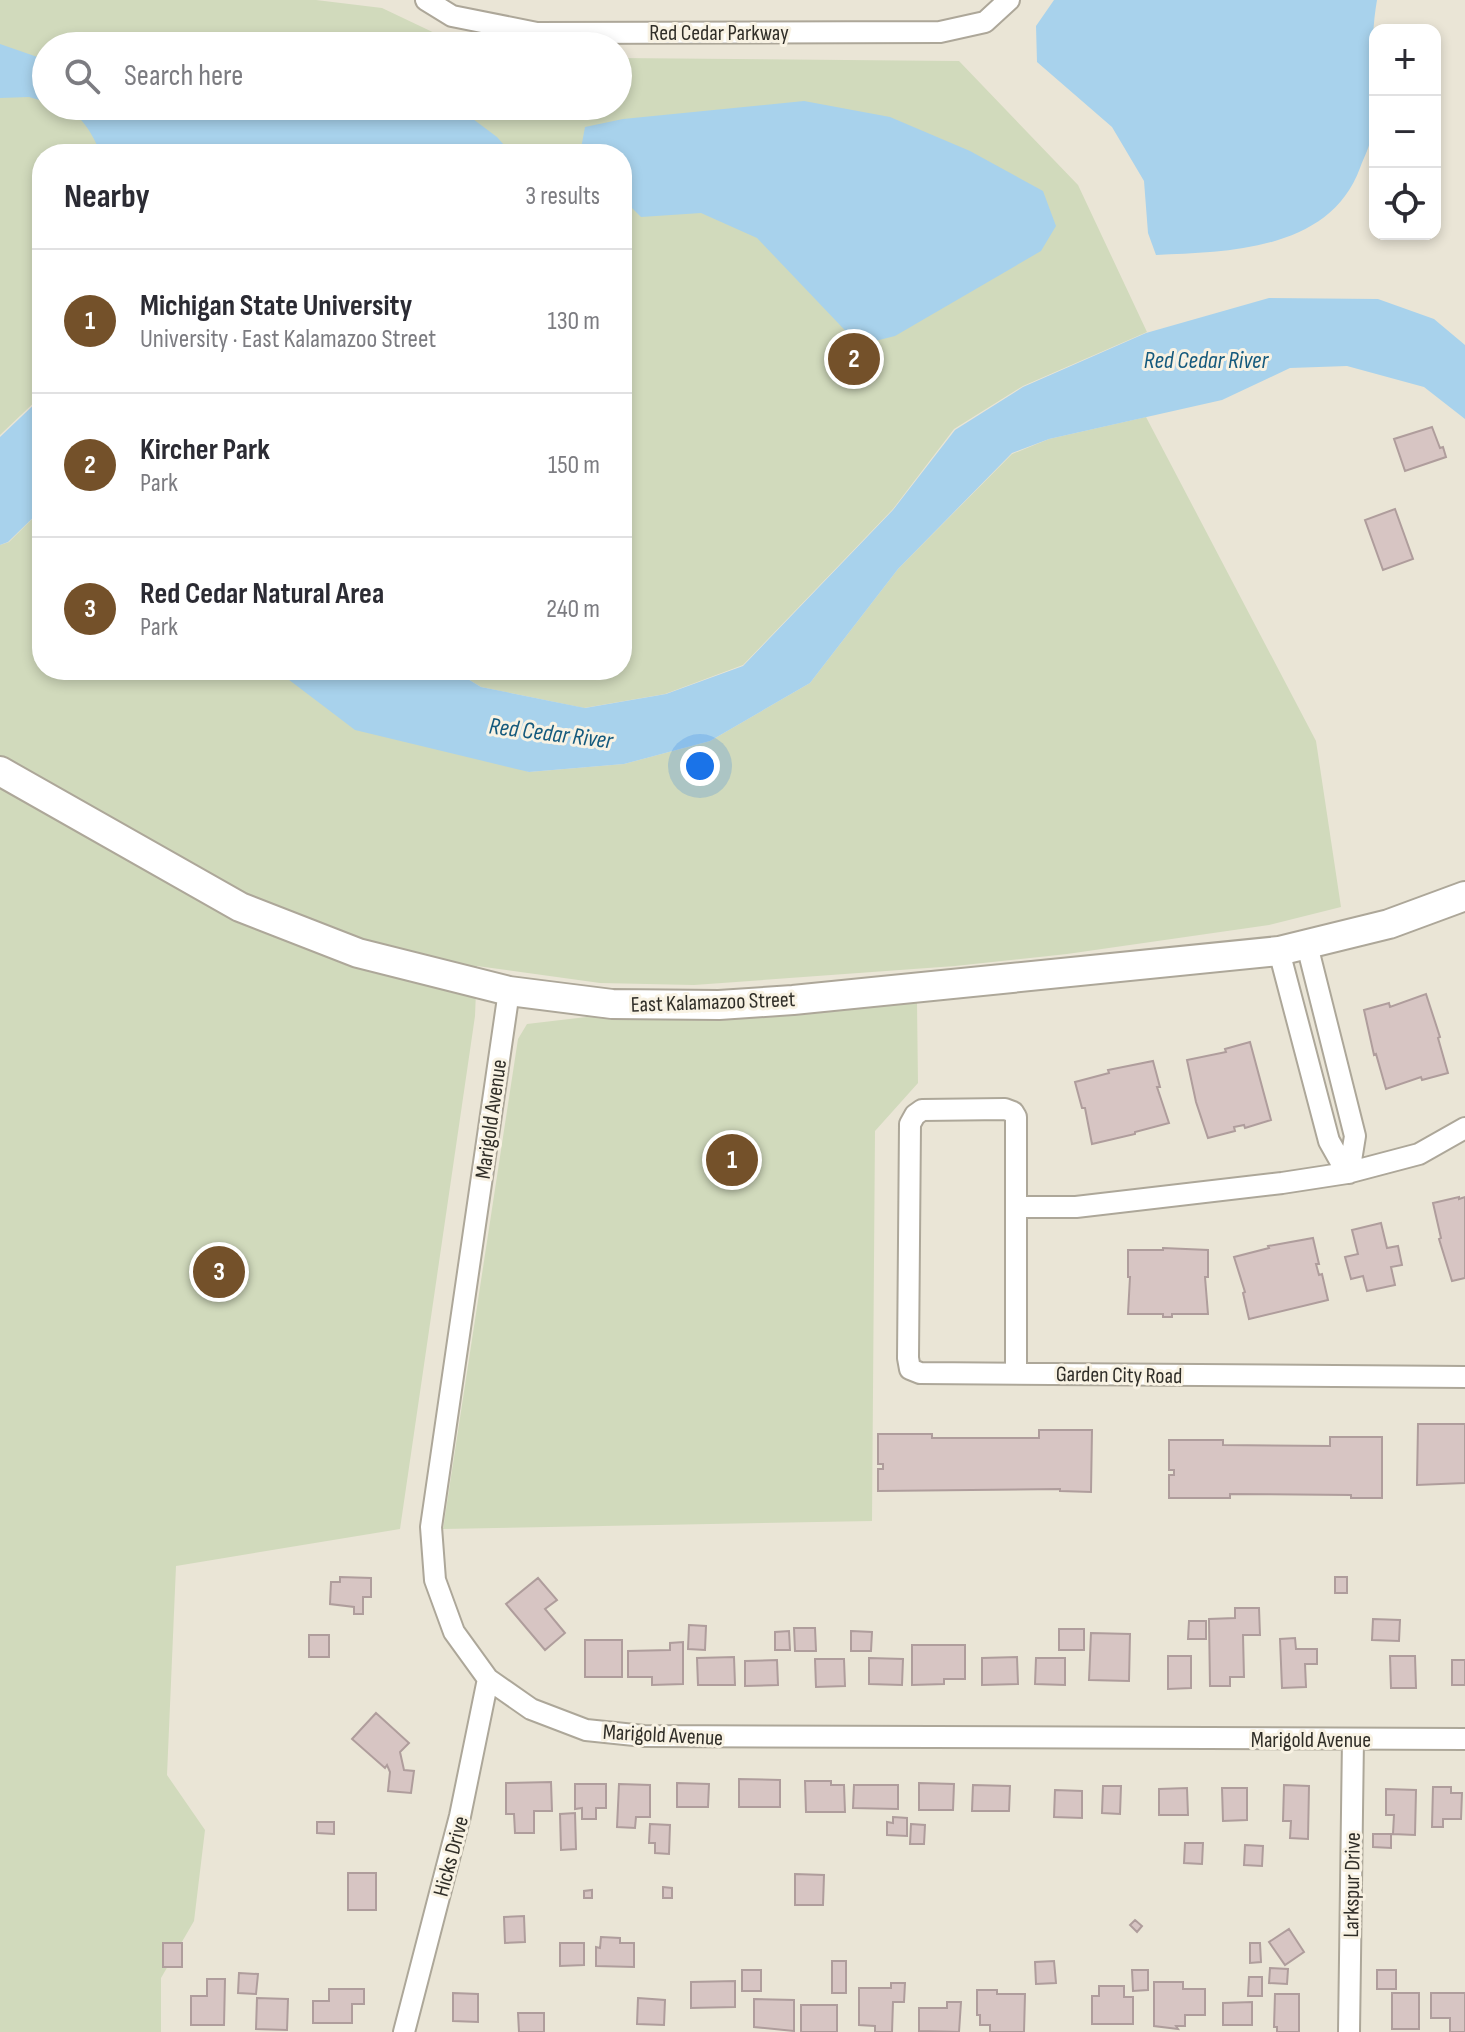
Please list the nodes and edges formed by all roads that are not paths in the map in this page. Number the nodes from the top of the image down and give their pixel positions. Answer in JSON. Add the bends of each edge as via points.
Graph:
{"nodes":[{"id":1,"x":426,"y":0,"type":"edge"},
{"id":2,"x":1009,"y":0,"type":"edge"},
{"id":3,"x":532,"y":32,"type":"edge"},
{"id":4,"x":632,"y":33,"type":"edge"},
{"id":5,"x":0,"y":771,"type":"edge"},
{"id":6,"x":1465,"y":896,"type":"edge"},
{"id":7,"x":1307,"y":945,"type":"junction"},
{"id":8,"x":1279,"y":951,"type":"junction"},
{"id":9,"x":509,"y":991,"type":"junction"},
{"id":10,"x":1465,"y":1128,"type":"edge"},
{"id":11,"x":1348,"y":1173,"type":"junction"},
{"id":12,"x":1017,"y":1207,"type":"junction"},
{"id":13,"x":1016,"y":1373,"type":"junction"},
{"id":14,"x":1465,"y":1377,"type":"edge"},
{"id":15,"x":488,"y":1679,"type":"junction"},
{"id":16,"x":1353,"y":1739,"type":"junction"},
{"id":17,"x":1465,"y":1739,"type":"edge"},
{"id":18,"x":404,"y":2032,"type":"edge"},
{"id":19,"x":1349,"y":2032,"type":"edge"}],
"edges":[{"from":1,"to":3,"type":"street","name":"Red Cedar Parkway","via":[[452,16]]},
{"from":2,"to":4,"type":"street","name":"Red Cedar Parkway","via":[[985,22],[940,32]]},
{"from":5,"to":9,"type":"street","name":"East Kalamazoo Street","via":[[240,907],[358,953]]},
{"from":6,"to":7,"type":"street","name":"East Kalamazoo Street","via":[[1389,924]]},
{"from":7,"to":8,"type":"street","name":"East Kalamazoo Street"},
{"from":7,"to":11,"type":"street","via":[[1355,1136]]},
{"from":8,"to":9,"type":"street","name":"East Kalamazoo Street","via":[[719,1005],[612,1004]]},
{"from":8,"to":11,"type":"street","via":[[1329,1141]]},
{"from":9,"to":15,"type":"street","name":"Marigold Avenue","via":[[431,1527],[435,1580],[454,1632]]},
{"from":10,"to":11,"type":"street","via":[[1419,1154]]},
{"from":11,"to":12,"type":"street","via":[[1076,1207]]},
{"from":12,"to":13,"type":"street"},
{"from":12,"to":13,"type":"street","name":"Garden City Road","via":[[1013,1112],[922,1110],[915,1115],[910,1124],[910,1369]]},
{"from":13,"to":14,"type":"street","name":"Garden City Road"},
{"from":15,"to":16,"type":"street","name":"Marigold Avenue","via":[[531,1709],[572,1725],[644,1736]]},
{"from":15,"to":18,"type":"street","name":"Hicks Drive","via":[[460,1816]]},
{"from":16,"to":17,"type":"street","name":"Marigold Avenue"},
{"from":16,"to":19,"type":"street","name":"Larkspur Drive"}]}
